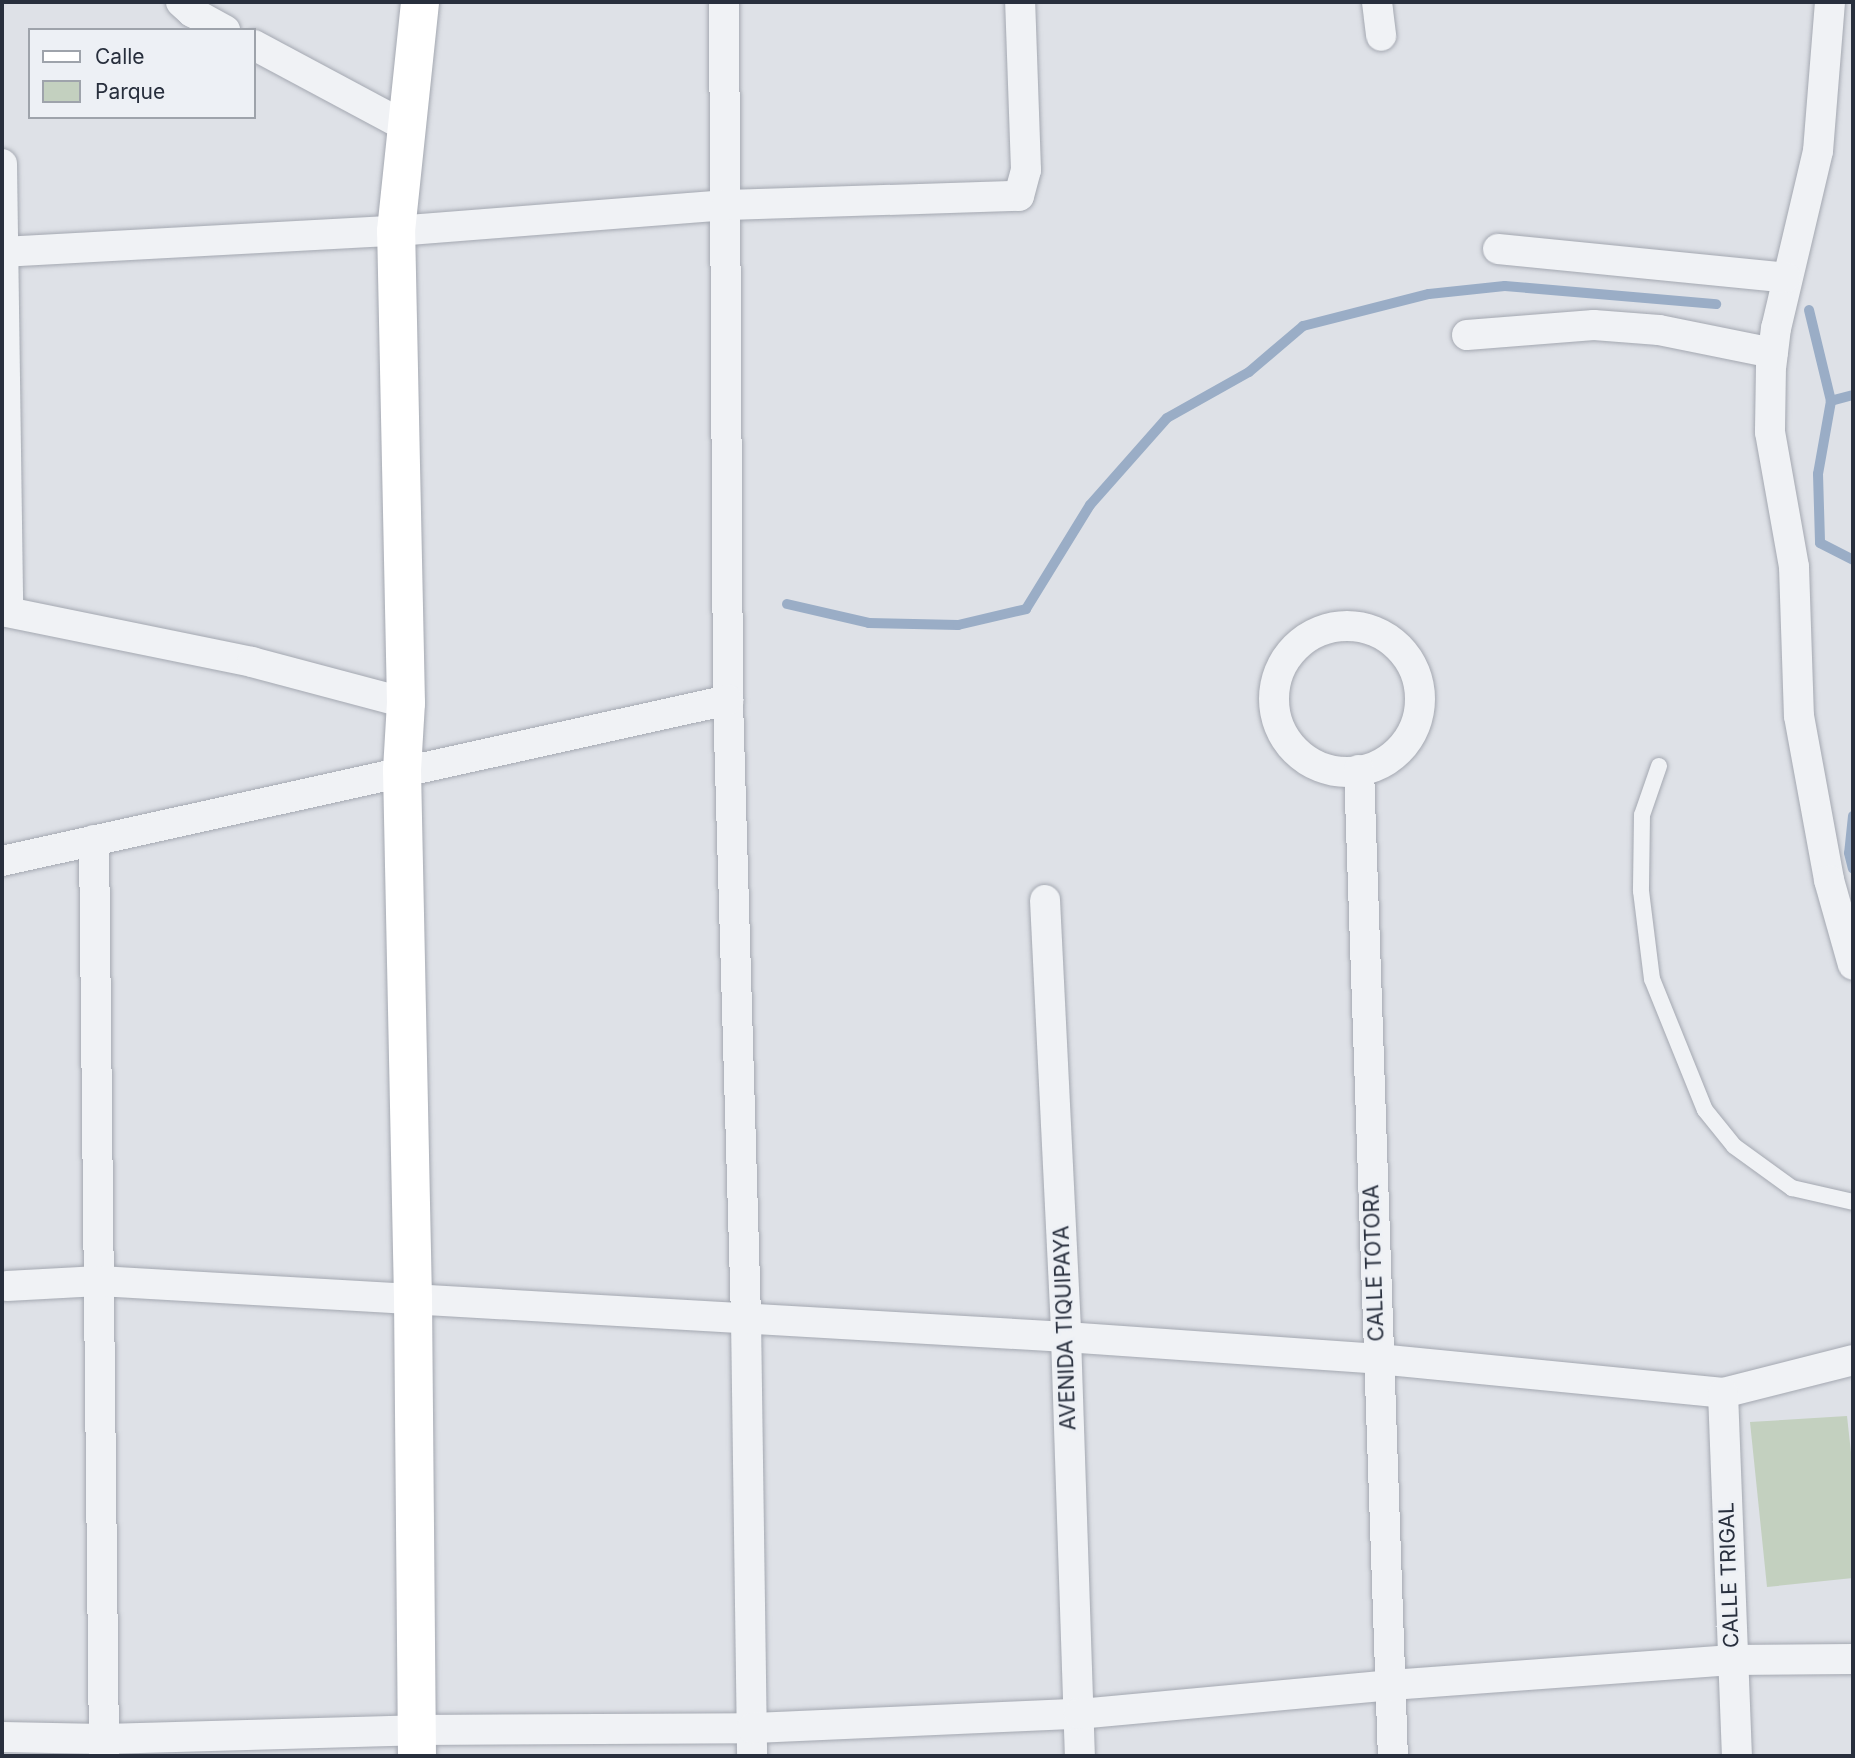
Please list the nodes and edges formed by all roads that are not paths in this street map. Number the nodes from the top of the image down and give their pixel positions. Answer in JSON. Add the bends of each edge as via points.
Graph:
{"nodes":[{"id":1,"x":181,"y":2,"type":"edge"},
{"id":2,"x":420,"y":2,"type":"edge"},
{"id":3,"x":724,"y":2,"type":"edge"},
{"id":4,"x":1020,"y":2,"type":"edge"},
{"id":5,"x":1377,"y":2,"type":"edge"},
{"id":6,"x":1830,"y":2,"type":"edge"},
{"id":7,"x":221,"y":28,"type":"edge"},
{"id":8,"x":1381,"y":36,"type":"dead end"},
{"id":9,"x":256,"y":46,"type":"edge"},
{"id":10,"x":407,"y":127,"type":"junction"},
{"id":11,"x":2,"y":164,"type":"edge"},
{"id":12,"x":727,"y":205,"type":"junction"},
{"id":13,"x":396,"y":230,"type":"junction"},
{"id":14,"x":1497,"y":249,"type":"dead end"},
{"id":15,"x":2,"y":252,"type":"edge"},
{"id":16,"x":1786,"y":278,"type":"junction"},
{"id":17,"x":1467,"y":335,"type":"dead end"},
{"id":18,"x":1773,"y":353,"type":"junction"},
{"id":19,"x":5,"y":612,"type":"edge"},
{"id":20,"x":728,"y":700,"type":"junction"},
{"id":21,"x":406,"y":703,"type":"junction"},
{"id":22,"x":1659,"y":766,"type":"dead end"},
{"id":23,"x":402,"y":770,"type":"junction"},
{"id":24,"x":1359,"y":770,"type":"junction"},
{"id":25,"x":94,"y":840,"type":"junction"},
{"id":26,"x":2,"y":861,"type":"edge"},
{"id":27,"x":1045,"y":900,"type":"dead end"},
{"id":28,"x":1853,"y":965,"type":"edge"},
{"id":29,"x":1853,"y":1202,"type":"edge"},
{"id":30,"x":99,"y":1281,"type":"junction"},
{"id":31,"x":7,"y":1286,"type":"dead end"},
{"id":32,"x":413,"y":1299,"type":"junction"},
{"id":33,"x":746,"y":1318,"type":"junction"},
{"id":34,"x":1066,"y":1336,"type":"junction"},
{"id":35,"x":1378,"y":1359,"type":"junction"},
{"id":36,"x":1853,"y":1360,"type":"edge"},
{"id":37,"x":1723,"y":1393,"type":"junction"},
{"id":38,"x":1853,"y":1659,"type":"edge"},
{"id":39,"x":1732,"y":1660,"type":"junction"},
{"id":40,"x":1391,"y":1685,"type":"junction"},
{"id":41,"x":1079,"y":1714,"type":"junction"},
{"id":42,"x":2,"y":1737,"type":"edge"},
{"id":43,"x":752,"y":1742,"type":"edge"},
{"id":44,"x":417,"y":1743,"type":"edge"},
{"id":45,"x":104,"y":1747,"type":"edge"},
{"id":46,"x":1080,"y":1756,"type":"edge"},
{"id":47,"x":1393,"y":1756,"type":"edge"},
{"id":48,"x":1737,"y":1756,"type":"edge"}],
"edges":[{"from":1,"to":7,"type":"street"},
{"from":2,"to":10,"type":"street"},
{"from":3,"to":12,"type":"street"},
{"from":4,"to":12,"type":"street","via":[[1026,170],[1019,196]]},
{"from":5,"to":8,"type":"street"},
{"from":6,"to":16,"type":"street","via":[[1818,151]]},
{"from":9,"to":10,"type":"street"},
{"from":10,"to":13,"type":"street"},
{"from":11,"to":15,"type":"street"},
{"from":12,"to":13,"type":"street"},
{"from":12,"to":20,"type":"street"},
{"from":13,"to":15,"type":"street"},
{"from":13,"to":21,"type":"street"},
{"from":14,"to":16,"type":"street"},
{"from":15,"to":19,"type":"street"},
{"from":16,"to":18,"type":"street"},
{"from":17,"to":18,"type":"street","via":[[1594,325],[1659,330]]},
{"from":18,"to":28,"type":"street","via":[[1770,432],[1794,567],[1799,716],[1829,880]]},
{"from":19,"to":21,"type":"street","via":[[252,662]]},
{"from":20,"to":23,"type":"street"},
{"from":20,"to":33,"type":"street"},
{"from":21,"to":23,"type":"street"},
{"from":22,"to":29,"type":"lane","via":[[1642,815],[1641,891],[1652,979],[1705,1110],[1734,1146],[1792,1188]]},
{"from":23,"to":25,"type":"street"},
{"from":23,"to":32,"type":"street"},
{"from":24,"to":24,"type":"street","via":[[1386,762],[1404,746],[1416,725],[1418,678],[1407,657],[1390,640],[1368,629],[1345,626],[1321,631],[1300,643],[1284,662],[1275,685],[1275,709],[1282,733],[1296,753],[1316,766],[1340,773]]},
{"from":24,"to":35,"type":"street","name":"CALLE TOTORA"},
{"from":25,"to":26,"type":"street"},
{"from":25,"to":30,"type":"street"},
{"from":27,"to":34,"type":"street","name":"AVENIDA TIQUIPAYA"},
{"from":30,"to":31,"type":"street"},
{"from":30,"to":32,"type":"street"},
{"from":30,"to":45,"type":"street"},
{"from":32,"to":33,"type":"street"},
{"from":32,"to":44,"type":"street"},
{"from":33,"to":34,"type":"street"},
{"from":33,"to":43,"type":"street"},
{"from":34,"to":35,"type":"street"},
{"from":34,"to":41,"type":"street","name":"AVENIDA TIQUIPAYA"},
{"from":35,"to":37,"type":"street"},
{"from":35,"to":40,"type":"street","name":"CALLE TOTORA"},
{"from":36,"to":37,"type":"street"},
{"from":37,"to":39,"type":"street","name":"CALLE TRIGAL"},
{"from":38,"to":39,"type":"street"},
{"from":39,"to":40,"type":"street"},
{"from":39,"to":48,"type":"street","name":"CALLE TRIGAL"},
{"from":40,"to":41,"type":"street"},
{"from":40,"to":47,"type":"street","name":"CALLE TOTORA"},
{"from":41,"to":43,"type":"street"},
{"from":41,"to":46,"type":"street","name":"AVENIDA TIQUIPAYA"},
{"from":42,"to":45,"type":"street"},
{"from":43,"to":44,"type":"street"},
{"from":44,"to":45,"type":"street"}]}
